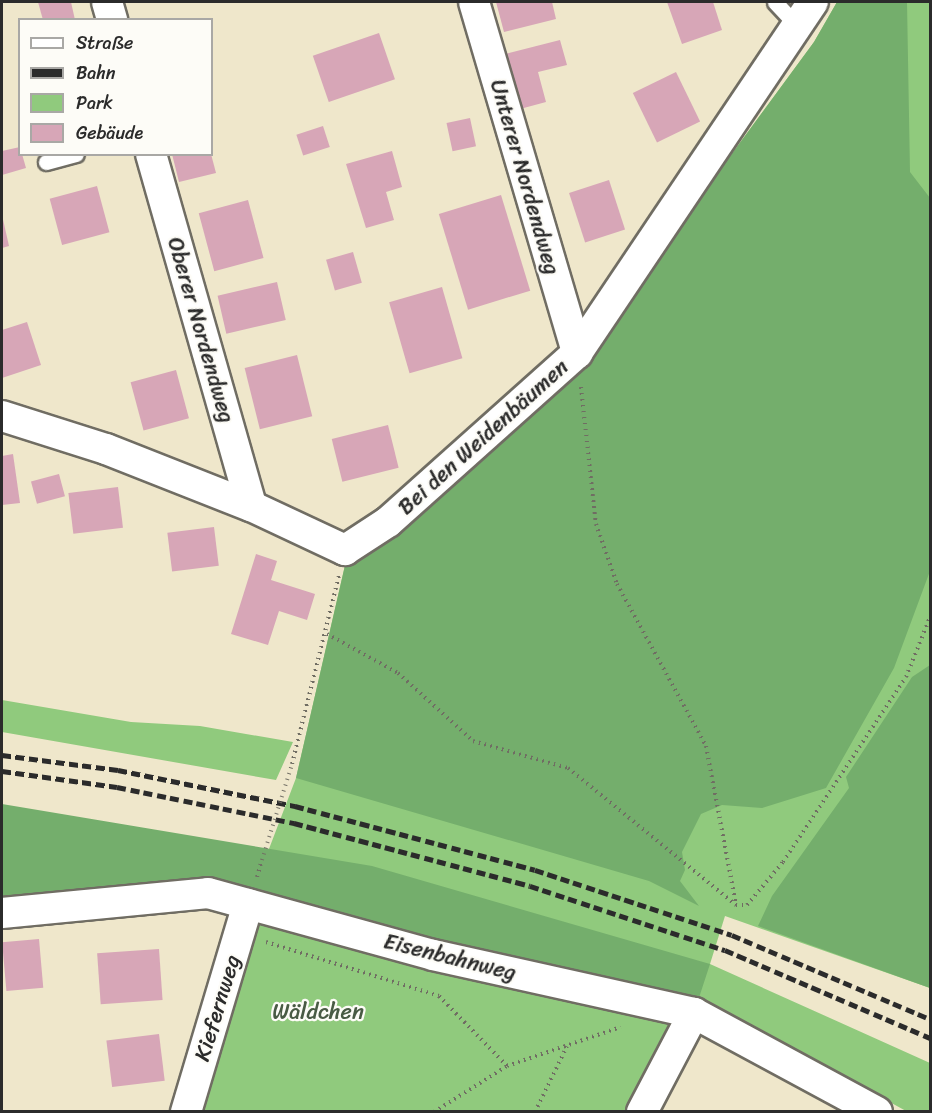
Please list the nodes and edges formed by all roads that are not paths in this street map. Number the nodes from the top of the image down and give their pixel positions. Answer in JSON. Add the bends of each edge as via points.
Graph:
{"nodes":[{"id":1,"x":107,"y":2,"type":"edge"},
{"id":2,"x":474,"y":2,"type":"edge"},
{"id":3,"x":775,"y":2,"type":"edge"},
{"id":4,"x":813,"y":2,"type":"edge"},
{"id":5,"x":111,"y":18,"type":"edge"},
{"id":6,"x":797,"y":26,"type":"junction"},
{"id":7,"x":68,"y":156,"type":"edge"},
{"id":8,"x":152,"y":156,"type":"edge"},
{"id":9,"x":46,"y":162,"type":"dead end"},
{"id":10,"x":577,"y":353,"type":"junction"},
{"id":11,"x":2,"y":416,"type":"edge"},
{"id":12,"x":251,"y":506,"type":"junction"},
{"id":13,"x":248,"y":904,"type":"junction"},
{"id":14,"x":2,"y":913,"type":"edge"},
{"id":15,"x":694,"y":1013,"type":"junction"},
{"id":16,"x":186,"y":1112,"type":"edge"},
{"id":17,"x":642,"y":1112,"type":"edge"},
{"id":18,"x":877,"y":1112,"type":"edge"}],
"edges":[{"from":1,"to":5,"type":"street"},
{"from":2,"to":10,"type":"street","name":"Unterer Nordendweg"},
{"from":3,"to":6,"type":"lane"},
{"from":4,"to":6,"type":"street","name":"Bei den Weidenbäumen"},
{"from":6,"to":10,"type":"street","name":"Bei den Weidenbäumen"},
{"from":7,"to":9,"type":"lane"},
{"from":8,"to":12,"type":"street","name":"Oberer Nordendweg"},
{"from":10,"to":12,"type":"street","name":"Bei den Weidenbäumen","via":[[388,522],[345,550]]},
{"from":11,"to":12,"type":"street","via":[[106,449]]},
{"from":13,"to":14,"type":"street","name":"Eisenbahnweg","via":[[208,893]]},
{"from":13,"to":15,"type":"street","name":"Eisenbahnweg","via":[[433,956]]},
{"from":13,"to":16,"type":"street","name":"Kiefernweg"},
{"from":15,"to":17,"type":"street"},
{"from":15,"to":18,"type":"street","name":"Eisenbahnweg"}]}
